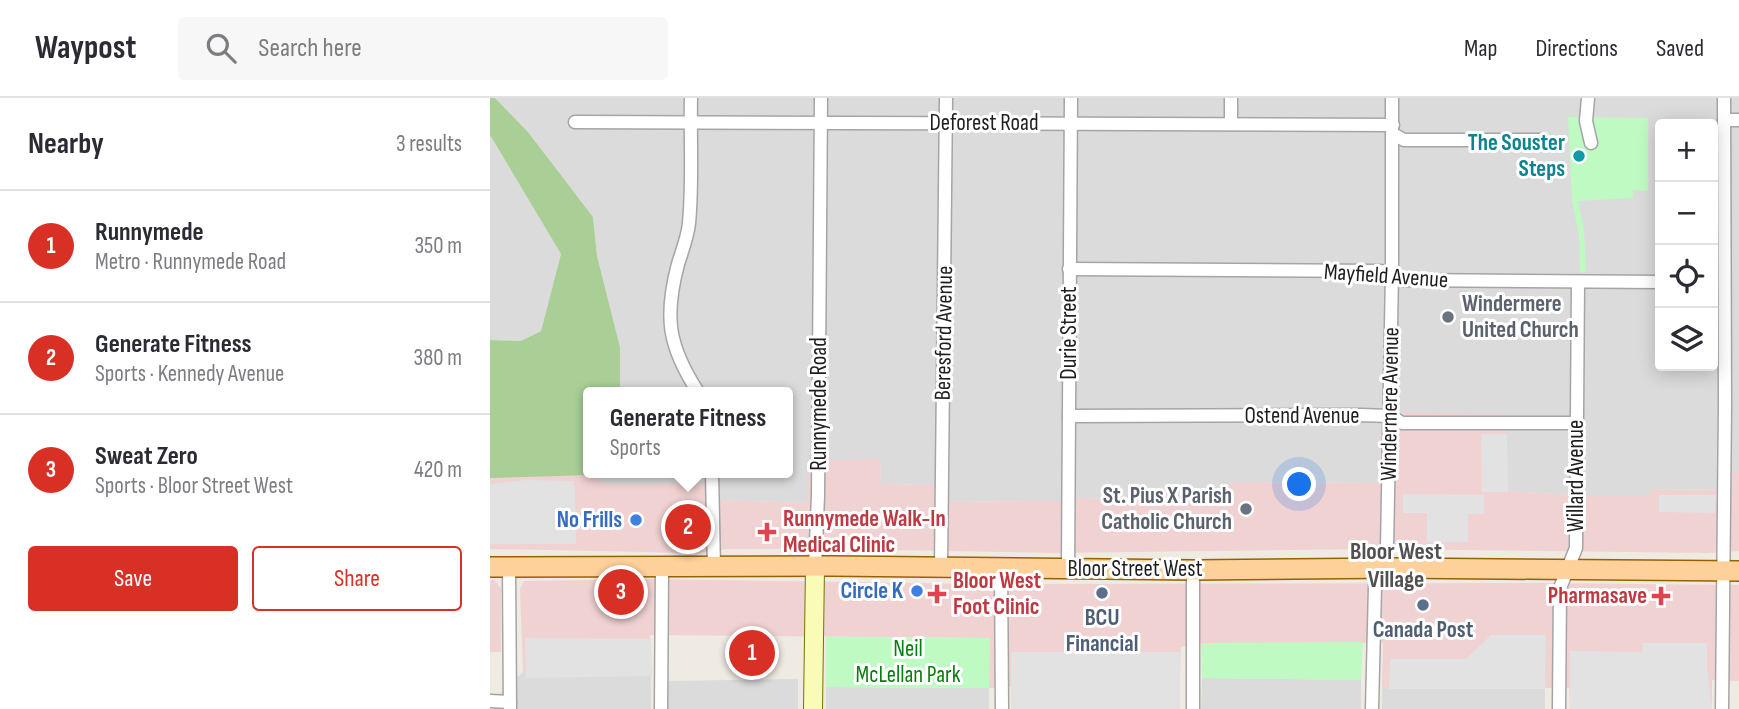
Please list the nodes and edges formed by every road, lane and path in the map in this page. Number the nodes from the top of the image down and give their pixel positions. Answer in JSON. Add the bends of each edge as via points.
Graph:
{"nodes":[{"id":1,"x":691,"y":98,"type":"edge"},
{"id":2,"x":821,"y":98,"type":"edge"},
{"id":3,"x":946,"y":98,"type":"edge"},
{"id":4,"x":1071,"y":98,"type":"edge"},
{"id":5,"x":1231,"y":98,"type":"edge"},
{"id":6,"x":1392,"y":98,"type":"edge"},
{"id":7,"x":1588,"y":98,"type":"edge"},
{"id":8,"x":1724,"y":98,"type":"edge"},
{"id":9,"x":1724,"y":120,"type":"junction"},
{"id":10,"x":1739,"y":120,"type":"edge"},
{"id":11,"x":575,"y":122,"type":"dead end"},
{"id":12,"x":691,"y":122,"type":"junction"},
{"id":13,"x":946,"y":122,"type":"junction"},
{"id":14,"x":820,"y":123,"type":"junction"},
{"id":15,"x":1070,"y":123,"type":"junction"},
{"id":16,"x":1231,"y":124,"type":"junction"},
{"id":17,"x":1393,"y":129,"type":"junction"},
{"id":18,"x":1542,"y":140,"type":"dead end"},
{"id":19,"x":1591,"y":143,"type":"dead end"},
{"id":20,"x":1724,"y":256,"type":"junction"},
{"id":21,"x":1739,"y":256,"type":"edge"},
{"id":22,"x":1069,"y":270,"type":"junction"},
{"id":23,"x":1392,"y":272,"type":"junction"},
{"id":24,"x":1578,"y":282,"type":"junction"},
{"id":25,"x":1655,"y":282,"type":"edge"},
{"id":26,"x":1718,"y":282,"type":"edge"},
{"id":27,"x":695,"y":387,"type":"edge"},
{"id":28,"x":1725,"y":405,"type":"junction"},
{"id":29,"x":1739,"y":405,"type":"edge"},
{"id":30,"x":1069,"y":415,"type":"junction"},
{"id":31,"x":1390,"y":416,"type":"junction"},
{"id":32,"x":1576,"y":423,"type":"junction"},
{"id":33,"x":712,"y":478,"type":"edge"},
{"id":34,"x":500,"y":566,"type":"edge"},
{"id":35,"x":815,"y":567,"type":"junction"},
{"id":36,"x":942,"y":567,"type":"junction"},
{"id":37,"x":662,"y":568,"type":"junction"},
{"id":38,"x":714,"y":568,"type":"junction"},
{"id":39,"x":1001,"y":569,"type":"junction"},
{"id":40,"x":1068,"y":569,"type":"junction"},
{"id":41,"x":1381,"y":569,"type":"junction"},
{"id":42,"x":1193,"y":570,"type":"junction"},
{"id":43,"x":1566,"y":571,"type":"junction"},
{"id":44,"x":1731,"y":571,"type":"edge"},
{"id":45,"x":490,"y":701,"type":"edge"},
{"id":46,"x":510,"y":705,"type":"edge"},
{"id":47,"x":661,"y":709,"type":"edge"},
{"id":48,"x":813,"y":709,"type":"edge"},
{"id":49,"x":1002,"y":709,"type":"edge"},
{"id":50,"x":1193,"y":709,"type":"edge"},
{"id":51,"x":1372,"y":709,"type":"edge"},
{"id":52,"x":1559,"y":709,"type":"edge"},
{"id":53,"x":1723,"y":709,"type":"edge"}],
"edges":[{"from":1,"to":12,"type":"street"},
{"from":2,"to":14,"type":"street","name":"Runnymede Road"},
{"from":3,"to":13,"type":"street","name":"Beresford Avenue"},
{"from":4,"to":15,"type":"street","name":"Durie Street"},
{"from":5,"to":16,"type":"street"},
{"from":6,"to":17,"type":"street","name":"Windermere Avenue"},
{"from":7,"to":19,"type":"street","via":[[1586,121]]},
{"from":8,"to":9,"type":"street"},
{"from":9,"to":10,"type":"street"},
{"from":9,"to":20,"type":"street"},
{"from":11,"to":12,"type":"street","name":"Deforest Road"},
{"from":12,"to":14,"type":"street","name":"Deforest Road"},
{"from":12,"to":27,"type":"street","via":[[689,224],[670,308],[675,352]]},
{"from":13,"to":14,"type":"street","name":"Deforest Road"},
{"from":13,"to":15,"type":"street","name":"Deforest Road"},
{"from":13,"to":36,"type":"street","name":"Beresford Avenue"},
{"from":14,"to":35,"type":"street","name":"Runnymede Road"},
{"from":15,"to":16,"type":"street","name":"Deforest Road"},
{"from":15,"to":22,"type":"street","name":"Durie Street"},
{"from":16,"to":17,"type":"street","name":"Deforest Road"},
{"from":17,"to":18,"type":"street","name":"Deforest Road","via":[[1404,140]]},
{"from":17,"to":23,"type":"street","name":"Windermere Avenue"},
{"from":20,"to":21,"type":"street"},
{"from":20,"to":26,"type":"street"},
{"from":22,"to":23,"type":"street","name":"Mayfield Avenue"},
{"from":22,"to":30,"type":"street","name":"Durie Street"},
{"from":23,"to":24,"type":"street","name":"Mayfield Avenue","via":[[1404,280]]},
{"from":23,"to":31,"type":"street","name":"Windermere Avenue"},
{"from":24,"to":25,"type":"street","name":"Mayfield Avenue"},
{"from":24,"to":32,"type":"street","name":"Willard Avenue"},
{"from":26,"to":28,"type":"street"},
{"from":28,"to":29,"type":"street"},
{"from":28,"to":44,"type":"street"},
{"from":30,"to":31,"type":"street","name":"Ostend Avenue"},
{"from":30,"to":40,"type":"street","name":"Durie Street"},
{"from":31,"to":32,"type":"street","name":"Ostend Avenue","via":[[1402,422]]},
{"from":31,"to":41,"type":"street","name":"Windermere Avenue","via":[[1387,549]]},
{"from":32,"to":43,"type":"street","name":"Willard Avenue","via":[[1576,548]]},
{"from":33,"to":38,"type":"street"},
{"from":34,"to":37,"type":"main road","name":"Bloor Street West"},
{"from":34,"to":46,"type":"street"},
{"from":35,"to":36,"type":"main road","name":"Bloor Street West"},
{"from":35,"to":38,"type":"main road","name":"Bloor Street West"},
{"from":35,"to":48,"type":"street","name":"Runnymede Road"},
{"from":36,"to":39,"type":"main road","name":"Bloor Street West"},
{"from":37,"to":38,"type":"main road","name":"Bloor Street West"},
{"from":37,"to":47,"type":"street"},
{"from":39,"to":40,"type":"main road","name":"Bloor Street West"},
{"from":39,"to":49,"type":"street"},
{"from":40,"to":42,"type":"main road","name":"Bloor Street West"},
{"from":41,"to":42,"type":"main road","name":"Bloor Street West"},
{"from":41,"to":43,"type":"main road","name":"Bloor Street West"},
{"from":41,"to":51,"type":"street","name":"Windermere Avenue","via":[[1375,586]]},
{"from":42,"to":50,"type":"street"},
{"from":43,"to":44,"type":"main road","name":"Bloor Street West"},
{"from":43,"to":52,"type":"street","name":"Willard Avenue","via":[[1560,588]]},
{"from":44,"to":53,"type":"street"},
{"from":45,"to":46,"type":"street"}]}
